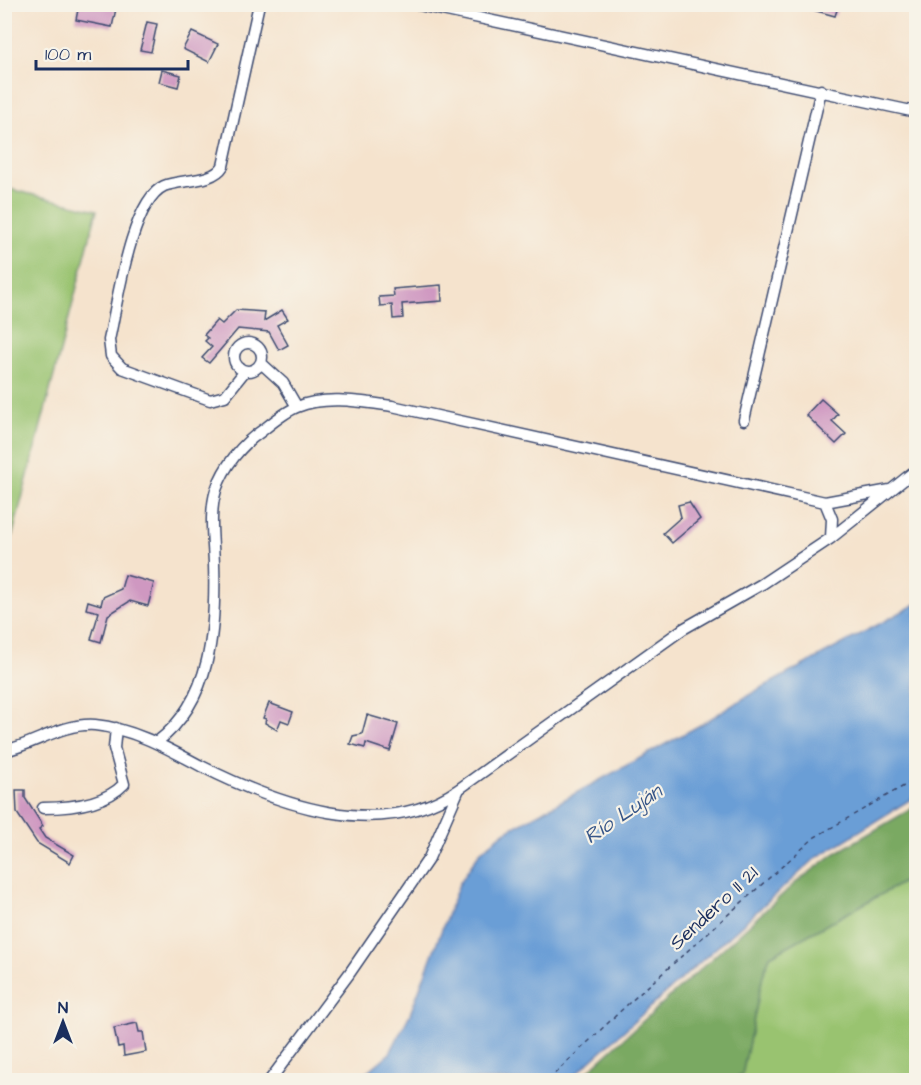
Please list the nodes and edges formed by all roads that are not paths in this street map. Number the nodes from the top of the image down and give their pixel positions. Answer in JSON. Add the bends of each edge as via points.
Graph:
{"nodes":[{"id":1,"x":259,"y":4,"type":"edge"},
{"id":2,"x":414,"y":4,"type":"edge"},
{"id":3,"x":820,"y":90,"type":"junction"},
{"id":4,"x":916,"y":112,"type":"edge"},
{"id":5,"x":261,"y":363,"type":"junction"},
{"id":6,"x":245,"y":371,"type":"junction"},
{"id":7,"x":297,"y":407,"type":"junction"},
{"id":8,"x":744,"y":420,"type":"dead end"},
{"id":9,"x":916,"y":470,"type":"edge"},
{"id":10,"x":893,"y":490,"type":"junction"},
{"id":11,"x":825,"y":502,"type":"junction"},
{"id":12,"x":831,"y":538,"type":"junction"},
{"id":13,"x":116,"y":728,"type":"junction"},
{"id":14,"x":157,"y":742,"type":"junction"},
{"id":15,"x":4,"y":751,"type":"edge"},
{"id":16,"x":459,"y":789,"type":"junction"},
{"id":17,"x":43,"y":808,"type":"dead end"},
{"id":18,"x":270,"y":1080,"type":"edge"}],
"edges":[{"from":1,"to":6,"type":"street","via":[[224,166],[213,176],[164,186],[147,201],[136,223],[109,340],[111,357],[122,368],[210,400],[225,396]]},
{"from":2,"to":3,"type":"street"},
{"from":3,"to":4,"type":"street"},
{"from":3,"to":8,"type":"street"},
{"from":5,"to":6,"type":"street","via":[[254,370]]},
{"from":5,"to":6,"type":"street","via":[[262,353],[256,345],[238,345],[233,358]]},
{"from":5,"to":7,"type":"street","via":[[283,383]]},
{"from":7,"to":11,"type":"street","via":[[336,400],[392,406]]},
{"from":7,"to":14,"type":"street","via":[[253,437],[224,471],[212,518],[214,581],[207,663],[187,712]]},
{"from":9,"to":10,"type":"street"},
{"from":10,"to":11,"type":"street"},
{"from":10,"to":12,"type":"street"},
{"from":11,"to":12,"type":"street","via":[[832,519]]},
{"from":12,"to":16,"type":"street","via":[[762,584],[683,629]]},
{"from":13,"to":14,"type":"street"},
{"from":13,"to":15,"type":"street","via":[[76,725]]},
{"from":13,"to":17,"type":"street","via":[[114,748],[124,784],[118,791],[67,808]]},
{"from":14,"to":16,"type":"street","via":[[202,766],[300,807],[374,816],[399,814],[425,808]]},
{"from":16,"to":18,"type":"street","via":[[429,858]]}]}
